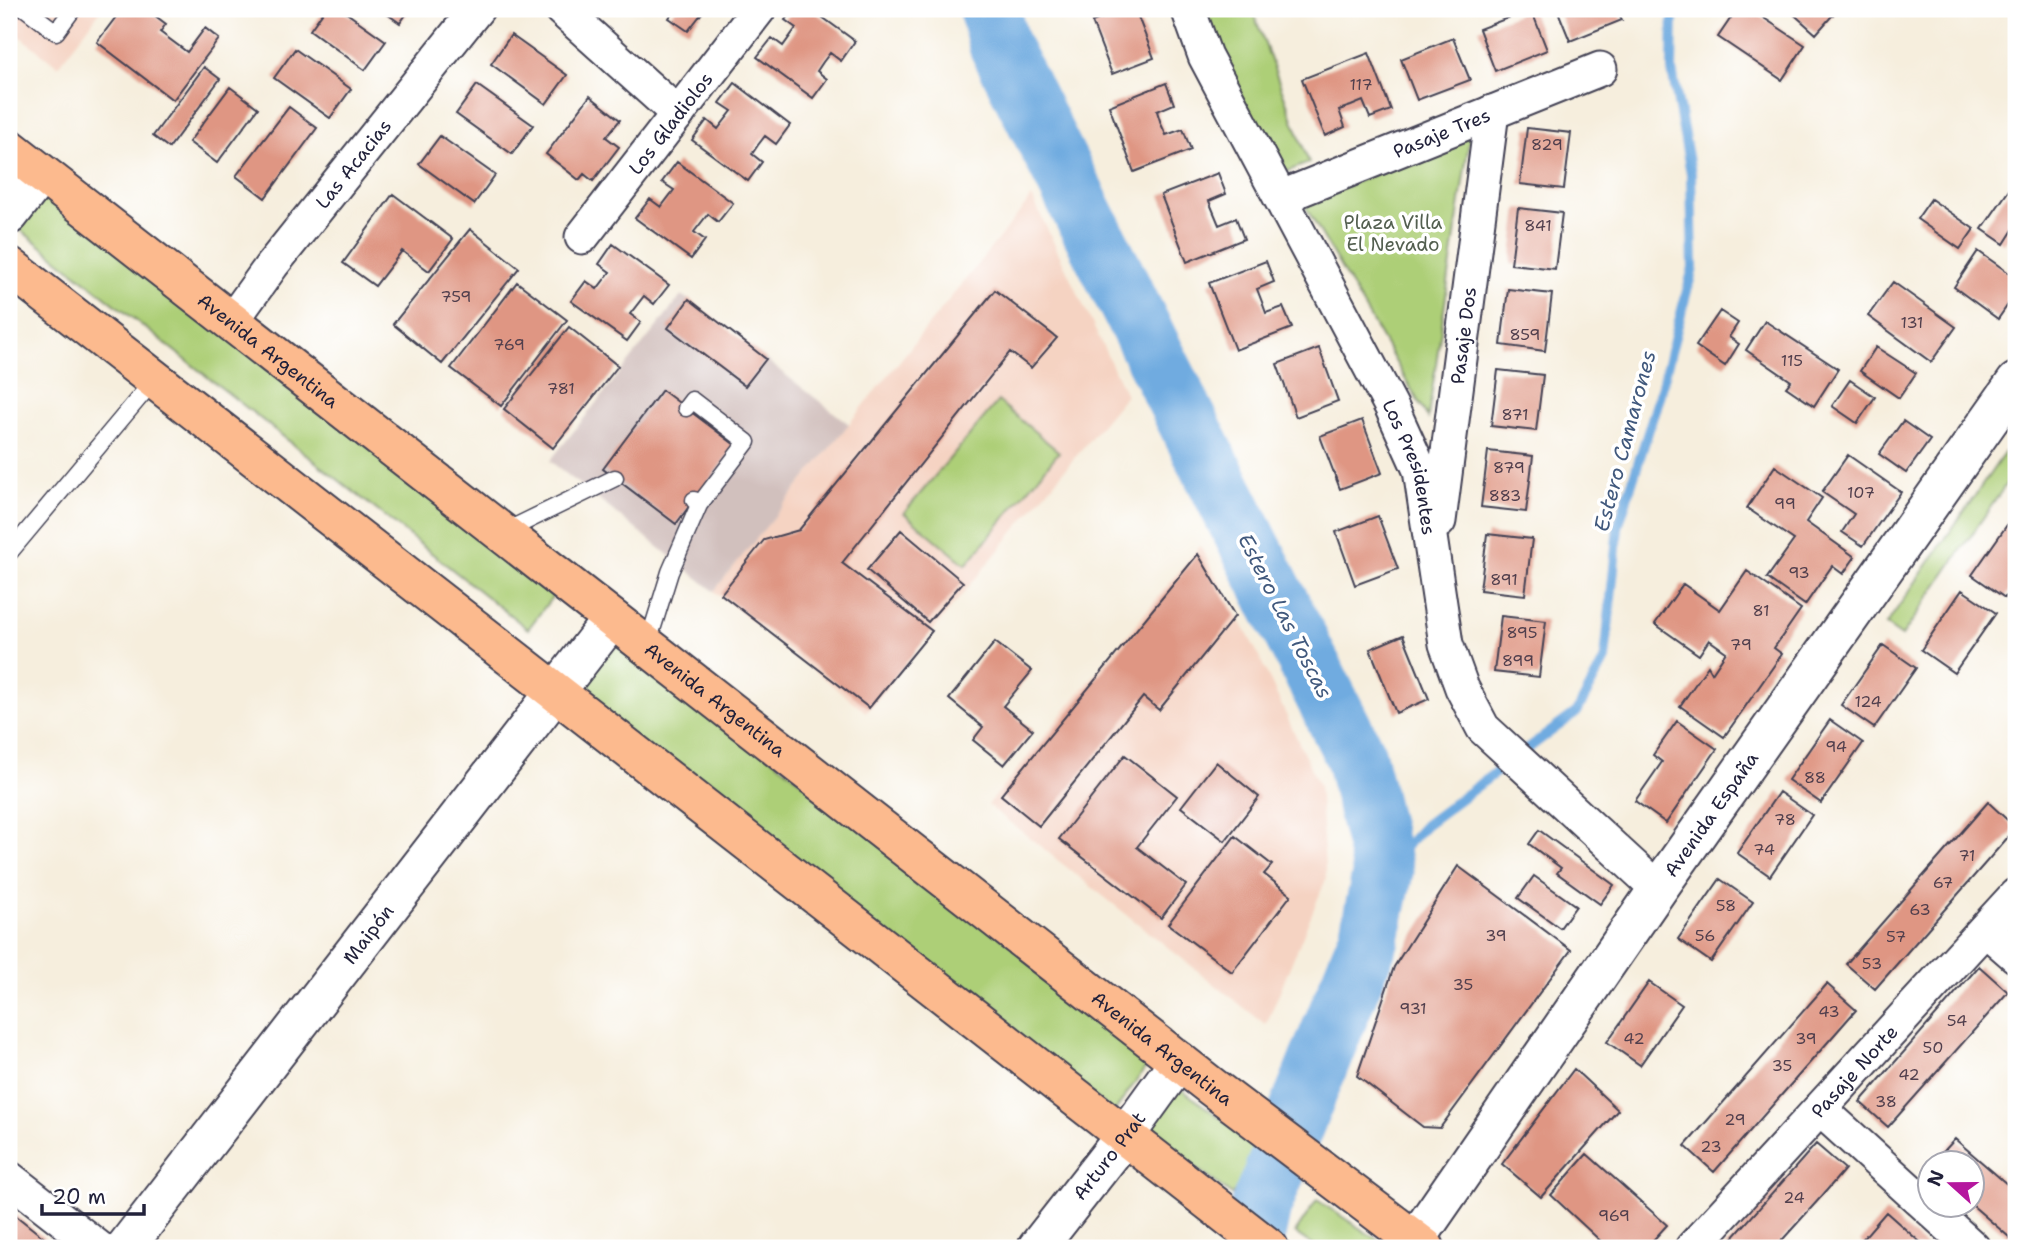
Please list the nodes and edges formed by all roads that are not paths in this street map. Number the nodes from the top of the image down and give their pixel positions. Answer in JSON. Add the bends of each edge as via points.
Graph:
{"nodes":[{"id":1,"x":26,"y":9,"type":"edge"},
{"id":2,"x":73,"y":9,"type":"edge"},
{"id":3,"x":477,"y":9,"type":"edge"},
{"id":4,"x":561,"y":9,"type":"edge"},
{"id":5,"x":759,"y":9,"type":"edge"},
{"id":6,"x":1188,"y":9,"type":"edge"},
{"id":7,"x":1600,"y":69,"type":"dead end"},
{"id":8,"x":1492,"y":112,"type":"junction"},
{"id":9,"x":678,"y":114,"type":"junction"},
{"id":10,"x":9,"y":148,"type":"edge"},
{"id":11,"x":41,"y":174,"type":"junction"},
{"id":12,"x":1282,"y":197,"type":"junction"},
{"id":13,"x":9,"y":215,"type":"edge"},
{"id":14,"x":582,"y":237,"type":"dead end"},
{"id":15,"x":9,"y":266,"type":"edge"},
{"id":16,"x":231,"y":322,"type":"junction"},
{"id":17,"x":154,"y":380,"type":"junction"},
{"id":18,"x":2016,"y":382,"type":"edge"},
{"id":19,"x":686,"y":408,"type":"dead end"},
{"id":20,"x":615,"y":478,"type":"dead end"},
{"id":21,"x":502,"y":533,"type":"junction"},
{"id":22,"x":9,"y":553,"type":"edge"},
{"id":23,"x":1434,"y":558,"type":"junction"},
{"id":24,"x":612,"y":619,"type":"junction"},
{"id":25,"x":647,"y":646,"type":"junction"},
{"id":26,"x":556,"y":693,"type":"junction"},
{"id":27,"x":1658,"y":889,"type":"junction"},
{"id":28,"x":2016,"y":895,"type":"edge"},
{"id":29,"x":1985,"y":929,"type":"junction"},
{"id":30,"x":2016,"y":956,"type":"edge"},
{"id":31,"x":1179,"y":1061,"type":"junction"},
{"id":32,"x":1820,"y":1109,"type":"junction"},
{"id":33,"x":1125,"y":1137,"type":"junction"},
{"id":34,"x":9,"y":1178,"type":"edge"},
{"id":35,"x":1417,"y":1246,"type":"edge"},
{"id":36,"x":99,"y":1248,"type":"edge"},
{"id":37,"x":125,"y":1248,"type":"edge"},
{"id":38,"x":1037,"y":1248,"type":"edge"},
{"id":39,"x":1269,"y":1248,"type":"edge"},
{"id":40,"x":1692,"y":1248,"type":"edge"},
{"id":41,"x":1973,"y":1248,"type":"edge"}],
"edges":[{"from":1,"to":2,"type":"lane","via":[[55,32]]},
{"from":3,"to":16,"type":"street","name":"Las Acacias"},
{"from":4,"to":9,"type":"street"},
{"from":5,"to":9,"type":"street","name":"Los Gladiolos"},
{"from":6,"to":12,"type":"street","name":"Los Presidentes","via":[[1205,56]]},
{"from":7,"to":8,"type":"street","name":"Pasaje Tres"},
{"from":8,"to":12,"type":"street","name":"Pasaje Tres"},
{"from":8,"to":23,"type":"street","name":"Pasaje Dos"},
{"from":9,"to":14,"type":"street","name":"Los Gladiolos"},
{"from":10,"to":11,"type":"main road","name":"Avenida Argentina"},
{"from":11,"to":13,"type":"street"},
{"from":11,"to":16,"type":"main road","name":"Avenida Argentina"},
{"from":12,"to":23,"type":"street","name":"Los Presidentes","via":[[1420,471]]},
{"from":15,"to":17,"type":"main road"},
{"from":16,"to":21,"type":"main road","name":"Avenida Argentina"},
{"from":17,"to":22,"type":"lane"},
{"from":17,"to":26,"type":"main road"},
{"from":18,"to":27,"type":"street","name":"Avenida España"},
{"from":19,"to":25,"type":"lane","via":[[692,400],[747,442],[696,502]]},
{"from":20,"to":21,"type":"lane"},
{"from":21,"to":24,"type":"main road","name":"Avenida Argentina"},
{"from":23,"to":27,"type":"street","name":"Los Presidentes","via":[[1446,644],[1483,728]]},
{"from":24,"to":25,"type":"main road","name":"Avenida Argentina"},
{"from":24,"to":26,"type":"street","name":"Maipón"},
{"from":25,"to":31,"type":"main road","name":"Avenida Argentina"},
{"from":26,"to":33,"type":"main road"},
{"from":26,"to":37,"type":"street","name":"Maipón"},
{"from":27,"to":35,"type":"street","name":"Avenida España"},
{"from":28,"to":29,"type":"street","name":"Pasaje Norte"},
{"from":29,"to":30,"type":"street"},
{"from":29,"to":32,"type":"street","name":"Pasaje Norte"},
{"from":31,"to":33,"type":"street","name":"Arturo Prat"},
{"from":31,"to":35,"type":"main road","name":"Avenida Argentina"},
{"from":32,"to":40,"type":"street","name":"Pasaje Norte"},
{"from":32,"to":41,"type":"street"},
{"from":33,"to":38,"type":"street","name":"Arturo Prat"},
{"from":33,"to":39,"type":"main road"},
{"from":34,"to":36,"type":"street"}]}
